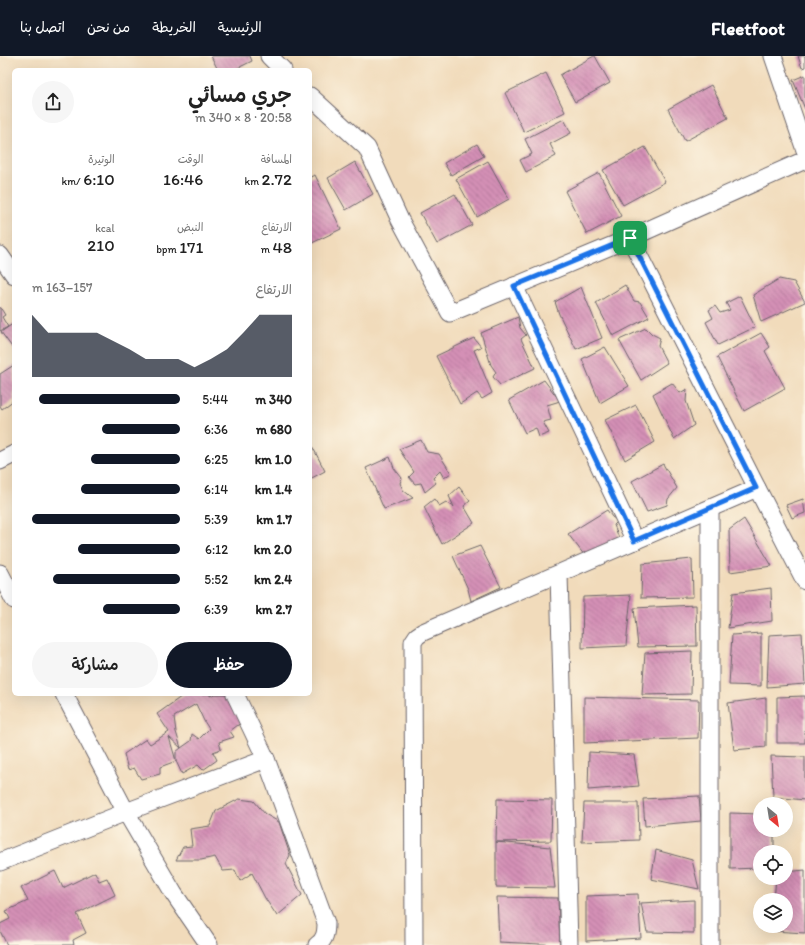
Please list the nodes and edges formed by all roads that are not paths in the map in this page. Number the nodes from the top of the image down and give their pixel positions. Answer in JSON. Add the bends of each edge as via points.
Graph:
{"nodes":[{"id":1,"x":269,"y":56,"type":"edge"},
{"id":2,"x":773,"y":56,"type":"edge"},
{"id":3,"x":281,"y":68,"type":"edge"},
{"id":4,"x":312,"y":98,"type":"edge"},
{"id":5,"x":805,"y":150,"type":"edge"},
{"id":6,"x":805,"y":160,"type":"edge"},
{"id":7,"x":630,"y":238,"type":"junction"},
{"id":8,"x":0,"y":255,"type":"edge"},
{"id":9,"x":12,"y":272,"type":"edge"},
{"id":10,"x":514,"y":286,"type":"junction"},
{"id":11,"x":12,"y":455,"type":"edge"},
{"id":12,"x":0,"y":461,"type":"edge"},
{"id":13,"x":756,"y":488,"type":"junction"},
{"id":14,"x":710,"y":508,"type":"junction"},
{"id":15,"x":634,"y":541,"type":"junction"},
{"id":16,"x":0,"y":573,"type":"edge"},
{"id":17,"x":559,"y":574,"type":"junction"},
{"id":18,"x":805,"y":581,"type":"edge"},
{"id":19,"x":12,"y":596,"type":"edge"},
{"id":20,"x":65,"y":696,"type":"edge"},
{"id":21,"x":237,"y":696,"type":"edge"},
{"id":22,"x":266,"y":760,"type":"junction"},
{"id":23,"x":126,"y":812,"type":"junction"},
{"id":24,"x":0,"y":862,"type":"edge"},
{"id":25,"x":209,"y":945,"type":"edge"},
{"id":26,"x":317,"y":945,"type":"edge"},
{"id":27,"x":414,"y":945,"type":"edge"},
{"id":28,"x":569,"y":945,"type":"edge"},
{"id":29,"x":710,"y":945,"type":"edge"}],
"edges":[{"from":1,"to":3,"type":"street"},
{"from":2,"to":5,"type":"street"},
{"from":4,"to":10,"type":"street","via":[[367,148],[400,220],[450,313]]},
{"from":6,"to":7,"type":"street"},
{"from":7,"to":10,"type":"street"},
{"from":7,"to":13,"type":"street"},
{"from":8,"to":9,"type":"street"},
{"from":10,"to":15,"type":"street"},
{"from":11,"to":12,"type":"street"},
{"from":13,"to":14,"type":"street"},
{"from":13,"to":18,"type":"street"},
{"from":14,"to":15,"type":"street"},
{"from":14,"to":29,"type":"street"},
{"from":15,"to":17,"type":"street"},
{"from":16,"to":19,"type":"street"},
{"from":17,"to":27,"type":"street","via":[[423,632],[413,642]]},
{"from":17,"to":28,"type":"street"},
{"from":20,"to":23,"type":"street"},
{"from":21,"to":22,"type":"street"},
{"from":22,"to":23,"type":"street"},
{"from":22,"to":26,"type":"street","via":[[326,923],[326,933]]},
{"from":23,"to":24,"type":"street"},
{"from":23,"to":25,"type":"street","via":[[174,894]]}]}
